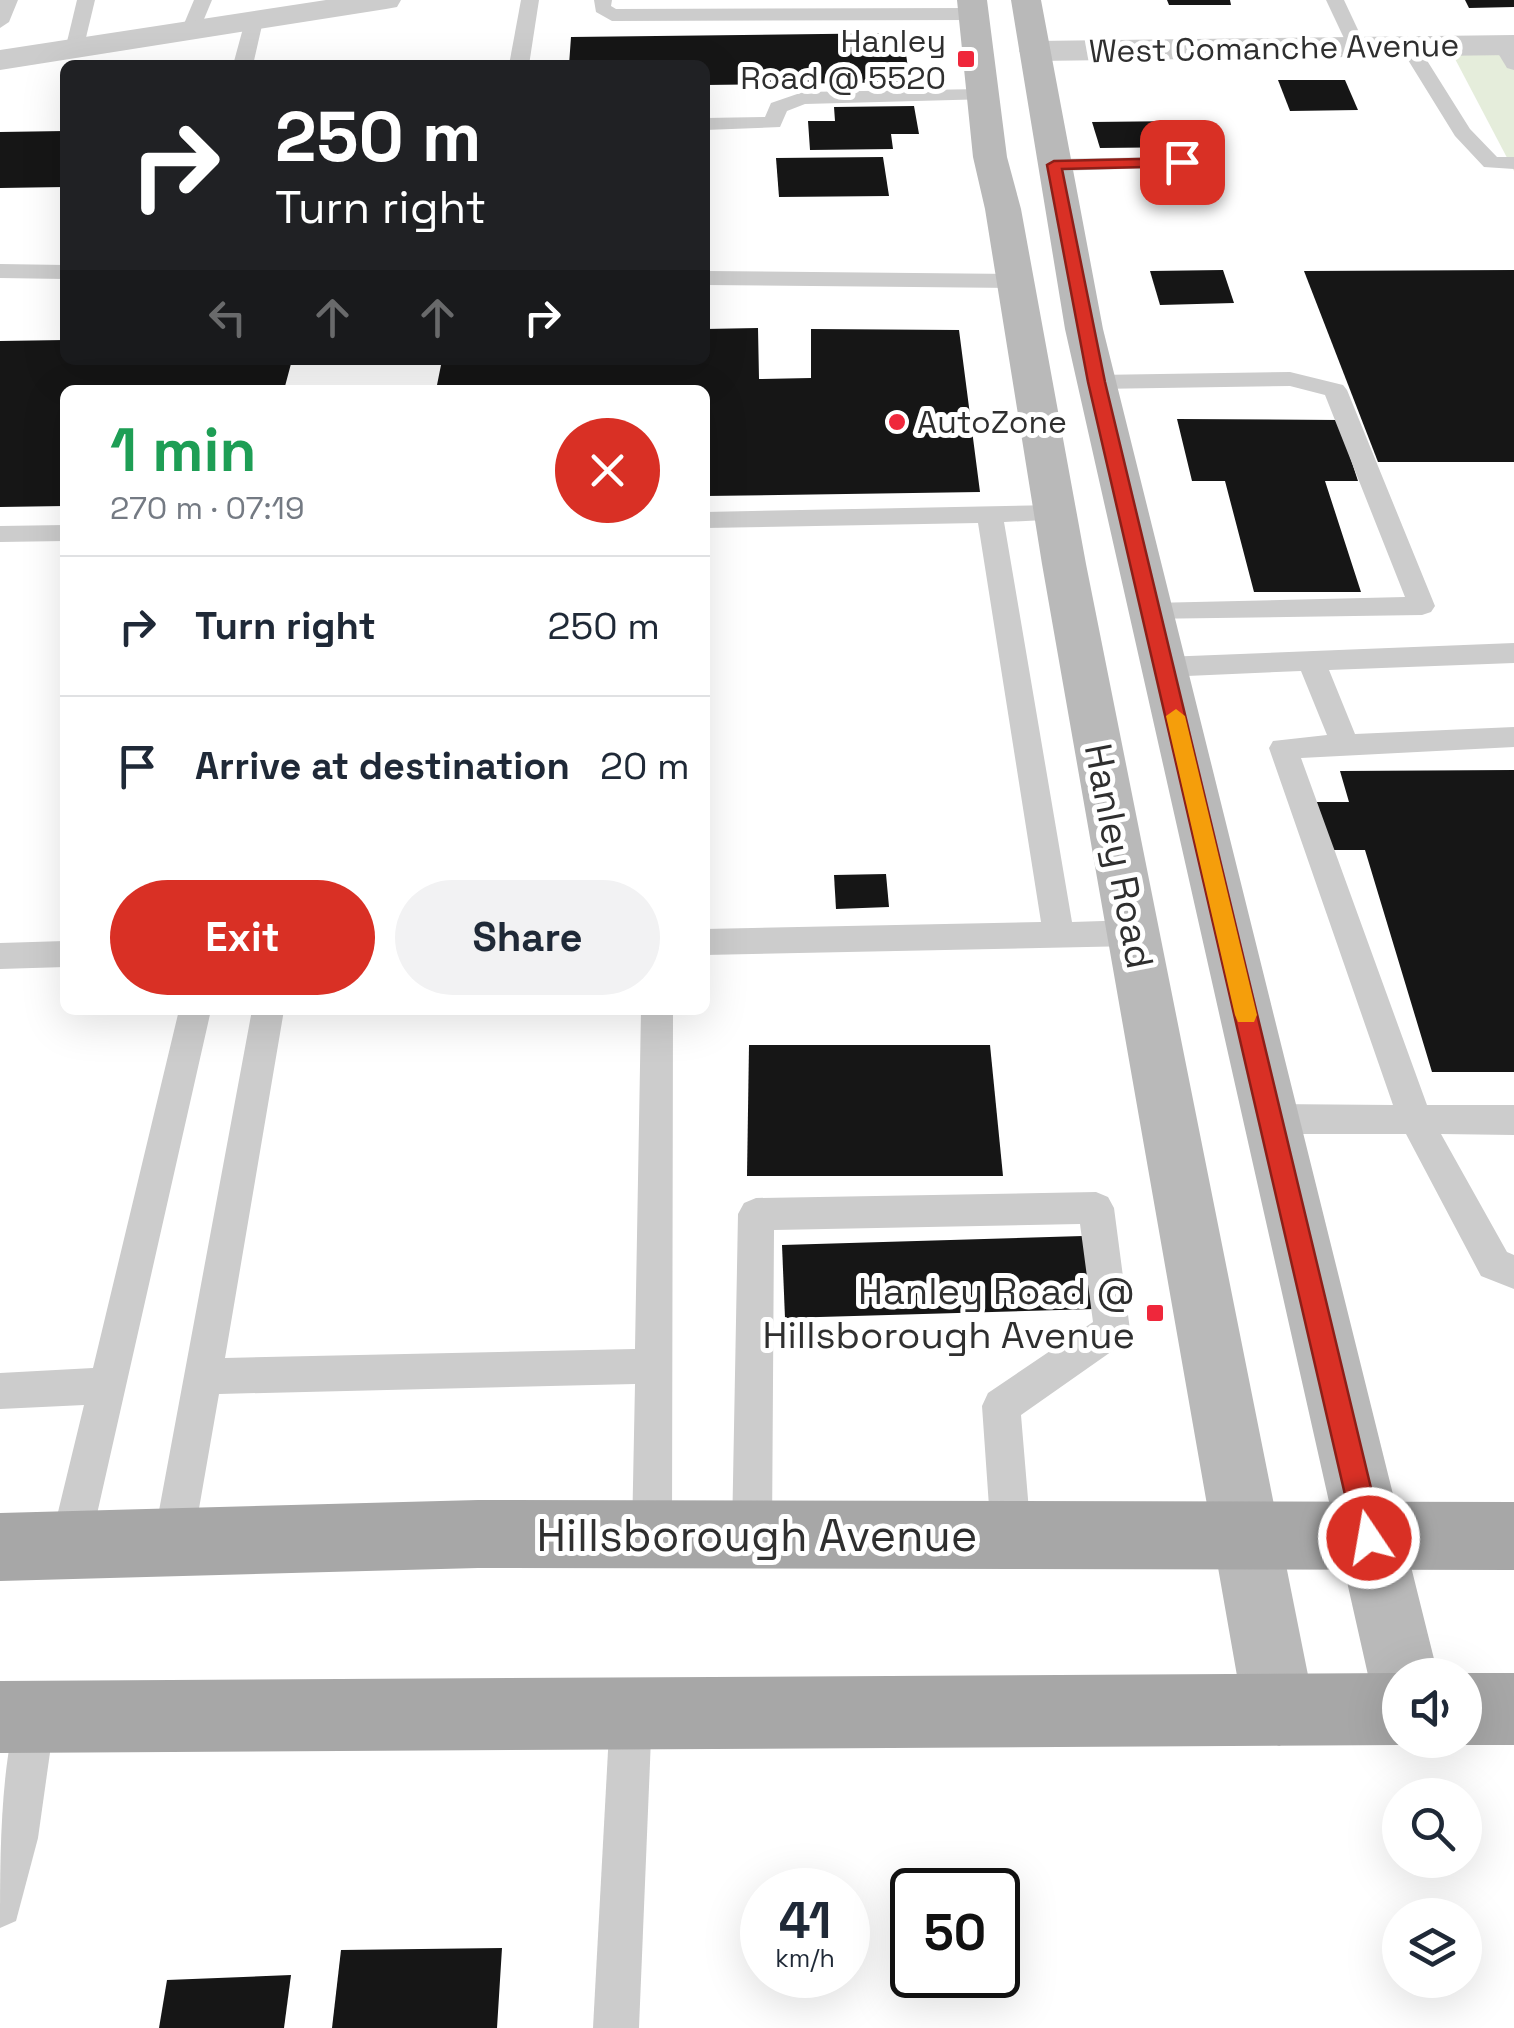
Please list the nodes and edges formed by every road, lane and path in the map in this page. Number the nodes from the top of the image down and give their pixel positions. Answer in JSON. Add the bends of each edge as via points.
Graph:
{"nodes":[{"id":1,"x":10,"y":0,"type":"edge"},
{"id":2,"x":86,"y":0,"type":"edge"},
{"id":3,"x":204,"y":0,"type":"edge"},
{"id":4,"x":386,"y":0,"type":"edge"},
{"id":5,"x":530,"y":0,"type":"edge"},
{"id":6,"x":603,"y":0,"type":"edge"},
{"id":7,"x":1026,"y":0,"type":"edge"},
{"id":8,"x":1334,"y":0,"type":"edge"},
{"id":9,"x":973,"y":7,"type":"edge"},
{"id":10,"x":254,"y":21,"type":"junction"},
{"id":11,"x":0,"y":22,"type":"edge"},
{"id":12,"x":190,"y":31,"type":"junction"},
{"id":13,"x":1357,"y":46,"type":"junction"},
{"id":14,"x":1408,"y":46,"type":"junction"},
{"id":15,"x":74,"y":50,"type":"junction"},
{"id":16,"x":1035,"y":51,"type":"junction"},
{"id":17,"x":1510,"y":52,"type":"edge"},
{"id":18,"x":0,"y":60,"type":"edge"},
{"id":19,"x":244,"y":60,"type":"edge"},
{"id":20,"x":519,"y":60,"type":"edge"},
{"id":21,"x":983,"y":95,"type":"junction"},
{"id":22,"x":710,"y":124,"type":"edge"},
{"id":23,"x":1215,"y":162,"type":"dead end"},
{"id":24,"x":1514,"y":163,"type":"edge"},
{"id":25,"x":1054,"y":165,"type":"junction"},
{"id":26,"x":0,"y":271,"type":"edge"},
{"id":27,"x":60,"y":272,"type":"edge"},
{"id":28,"x":710,"y":278,"type":"edge"},
{"id":29,"x":1015,"y":281,"type":"junction"},
{"id":30,"x":1096,"y":382,"type":"junction"},
{"id":31,"x":1127,"y":512,"type":"junction"},
{"id":32,"x":1055,"y":513,"type":"junction"},
{"id":33,"x":990,"y":515,"type":"junction"},
{"id":34,"x":710,"y":520,"type":"edge"},
{"id":35,"x":60,"y":533,"type":"edge"},
{"id":36,"x":0,"y":534,"type":"edge"},
{"id":37,"x":1150,"y":612,"type":"junction"},
{"id":38,"x":1514,"y":653,"type":"edge"},
{"id":39,"x":1311,"y":661,"type":"junction"},
{"id":40,"x":1164,"y":666,"type":"junction"},
{"id":41,"x":1084,"y":670,"type":"junction"},
{"id":42,"x":1514,"y":737,"type":"edge"},
{"id":43,"x":1344,"y":745,"type":"junction"},
{"id":44,"x":1134,"y":933,"type":"junction"},
{"id":45,"x":1059,"y":934,"type":"junction"},
{"id":46,"x":710,"y":942,"type":"edge"},
{"id":47,"x":60,"y":954,"type":"edge"},
{"id":48,"x":0,"y":956,"type":"edge"},
{"id":49,"x":194,"y":1015,"type":"edge"},
{"id":50,"x":267,"y":1015,"type":"edge"},
{"id":51,"x":657,"y":1015,"type":"edge"},
{"id":52,"x":1415,"y":1119,"type":"junction"},
{"id":53,"x":1270,"y":1120,"type":"junction"},
{"id":54,"x":1514,"y":1120,"type":"edge"},
{"id":55,"x":1514,"y":1272,"type":"edge"},
{"id":56,"x":654,"y":1366,"type":"junction"},
{"id":57,"x":203,"y":1376,"type":"junction"},
{"id":58,"x":109,"y":1385,"type":"junction"},
{"id":59,"x":0,"y":1392,"type":"edge"},
{"id":60,"x":652,"y":1535,"type":"junction"},
{"id":61,"x":752,"y":1535,"type":"junction"},
{"id":62,"x":1012,"y":1535,"type":"junction"},
{"id":63,"x":1246,"y":1536,"type":"junction"},
{"id":64,"x":1514,"y":1536,"type":"edge"},
{"id":65,"x":1369,"y":1538,"type":"junction"},
{"id":66,"x":173,"y":1543,"type":"junction"},
{"id":67,"x":70,"y":1545,"type":"junction"},
{"id":68,"x":0,"y":1547,"type":"edge"},
{"id":69,"x":1400,"y":1658,"type":"edge"},
{"id":70,"x":1482,"y":1709,"type":"edge"},
{"id":71,"x":1514,"y":1709,"type":"edge"},
{"id":72,"x":1280,"y":1710,"type":"junction"},
{"id":73,"x":1382,"y":1710,"type":"edge"},
{"id":74,"x":632,"y":1714,"type":"junction"},
{"id":75,"x":17,"y":1717,"type":"edge"},
{"id":76,"x":0,"y":1906,"type":"edge"},
{"id":77,"x":616,"y":2028,"type":"edge"}],
"edges":[{"from":1,"to":11,"type":"lane"},
{"from":2,"to":15,"type":"lane"},
{"from":3,"to":12,"type":"lane"},
{"from":4,"to":10,"type":"street"},
{"from":5,"to":20,"type":"lane"},
{"from":6,"to":9,"type":"lane","via":[[602,8],[612,14]]},
{"from":7,"to":16,"type":"main road"},
{"from":8,"to":13,"type":"lane"},
{"from":9,"to":21,"type":"main road","name":"Hanley Road"},
{"from":10,"to":12,"type":"street"},
{"from":10,"to":19,"type":"lane"},
{"from":12,"to":15,"type":"street"},
{"from":13,"to":14,"type":"street","name":"West Comanche Avenue"},
{"from":13,"to":16,"type":"street","name":"West Comanche Avenue"},
{"from":14,"to":17,"type":"street","name":"West Comanche Avenue"},
{"from":14,"to":24,"type":"lane","via":[[1462,132],[1491,163]]},
{"from":15,"to":18,"type":"street"},
{"from":16,"to":25,"type":"main road"},
{"from":21,"to":22,"type":"lane","via":[[804,98],[778,107],[773,123]]},
{"from":21,"to":29,"type":"main road","name":"Hanley Road"},
{"from":23,"to":25,"type":"lane"},
{"from":25,"to":30,"type":"main road"},
{"from":26,"to":27,"type":"lane"},
{"from":28,"to":29,"type":"lane"},
{"from":29,"to":32,"type":"main road","name":"Hanley Road"},
{"from":30,"to":31,"type":"main road"},
{"from":30,"to":37,"type":"lane","via":[[1290,379],[1335,390],[1422,606]]},
{"from":31,"to":32,"type":"main road"},
{"from":31,"to":37,"type":"main road"},
{"from":32,"to":33,"type":"lane"},
{"from":32,"to":41,"type":"main road","name":"Hanley Road"},
{"from":33,"to":34,"type":"lane"},
{"from":33,"to":45,"type":"lane"},
{"from":35,"to":36,"type":"lane"},
{"from":37,"to":40,"type":"main road"},
{"from":38,"to":39,"type":"lane"},
{"from":39,"to":40,"type":"lane"},
{"from":39,"to":43,"type":"lane"},
{"from":40,"to":41,"type":"main road"},
{"from":40,"to":53,"type":"main road"},
{"from":41,"to":44,"type":"main road","name":"Hanley Road"},
{"from":42,"to":43,"type":"lane"},
{"from":43,"to":52,"type":"lane","via":[[1283,748]]},
{"from":44,"to":45,"type":"lane"},
{"from":44,"to":63,"type":"main road","name":"Hanley Road"},
{"from":45,"to":46,"type":"lane"},
{"from":47,"to":48,"type":"lane"},
{"from":49,"to":58,"type":"lane"},
{"from":50,"to":57,"type":"lane"},
{"from":51,"to":56,"type":"lane"},
{"from":52,"to":53,"type":"lane"},
{"from":52,"to":54,"type":"lane"},
{"from":52,"to":55,"type":"lane","via":[[1494,1264]]},
{"from":53,"to":65,"type":"main road"},
{"from":56,"to":57,"type":"lane"},
{"from":56,"to":60,"type":"lane"},
{"from":57,"to":66,"type":"lane"},
{"from":58,"to":59,"type":"lane"},
{"from":58,"to":67,"type":"lane"},
{"from":60,"to":61,"type":"main road","name":"Hillsborough Avenue"},
{"from":60,"to":66,"type":"main road","name":"Hillsborough Avenue"},
{"from":61,"to":62,"type":"main road","name":"Hillsborough Avenue"},
{"from":61,"to":62,"type":"lane","via":[[756,1214],[1096,1208],[1112,1330],[1001,1406]]},
{"from":62,"to":63,"type":"main road","name":"Hillsborough Avenue"},
{"from":63,"to":65,"type":"main road","name":"Hillsborough Avenue"},
{"from":63,"to":72,"type":"main road","name":"Hanley Road"},
{"from":64,"to":65,"type":"main road","name":"Hillsborough Avenue"},
{"from":65,"to":69,"type":"main road"},
{"from":66,"to":67,"type":"main road","name":"Hillsborough Avenue"},
{"from":67,"to":68,"type":"main road","name":"Hillsborough Avenue"},
{"from":70,"to":71,"type":"main road"},
{"from":72,"to":73,"type":"main road"},
{"from":72,"to":74,"type":"main road"},
{"from":74,"to":75,"type":"main road"},
{"from":74,"to":77,"type":"lane"},
{"from":75,"to":76,"type":"lane","via":[[16,1838]]}]}
